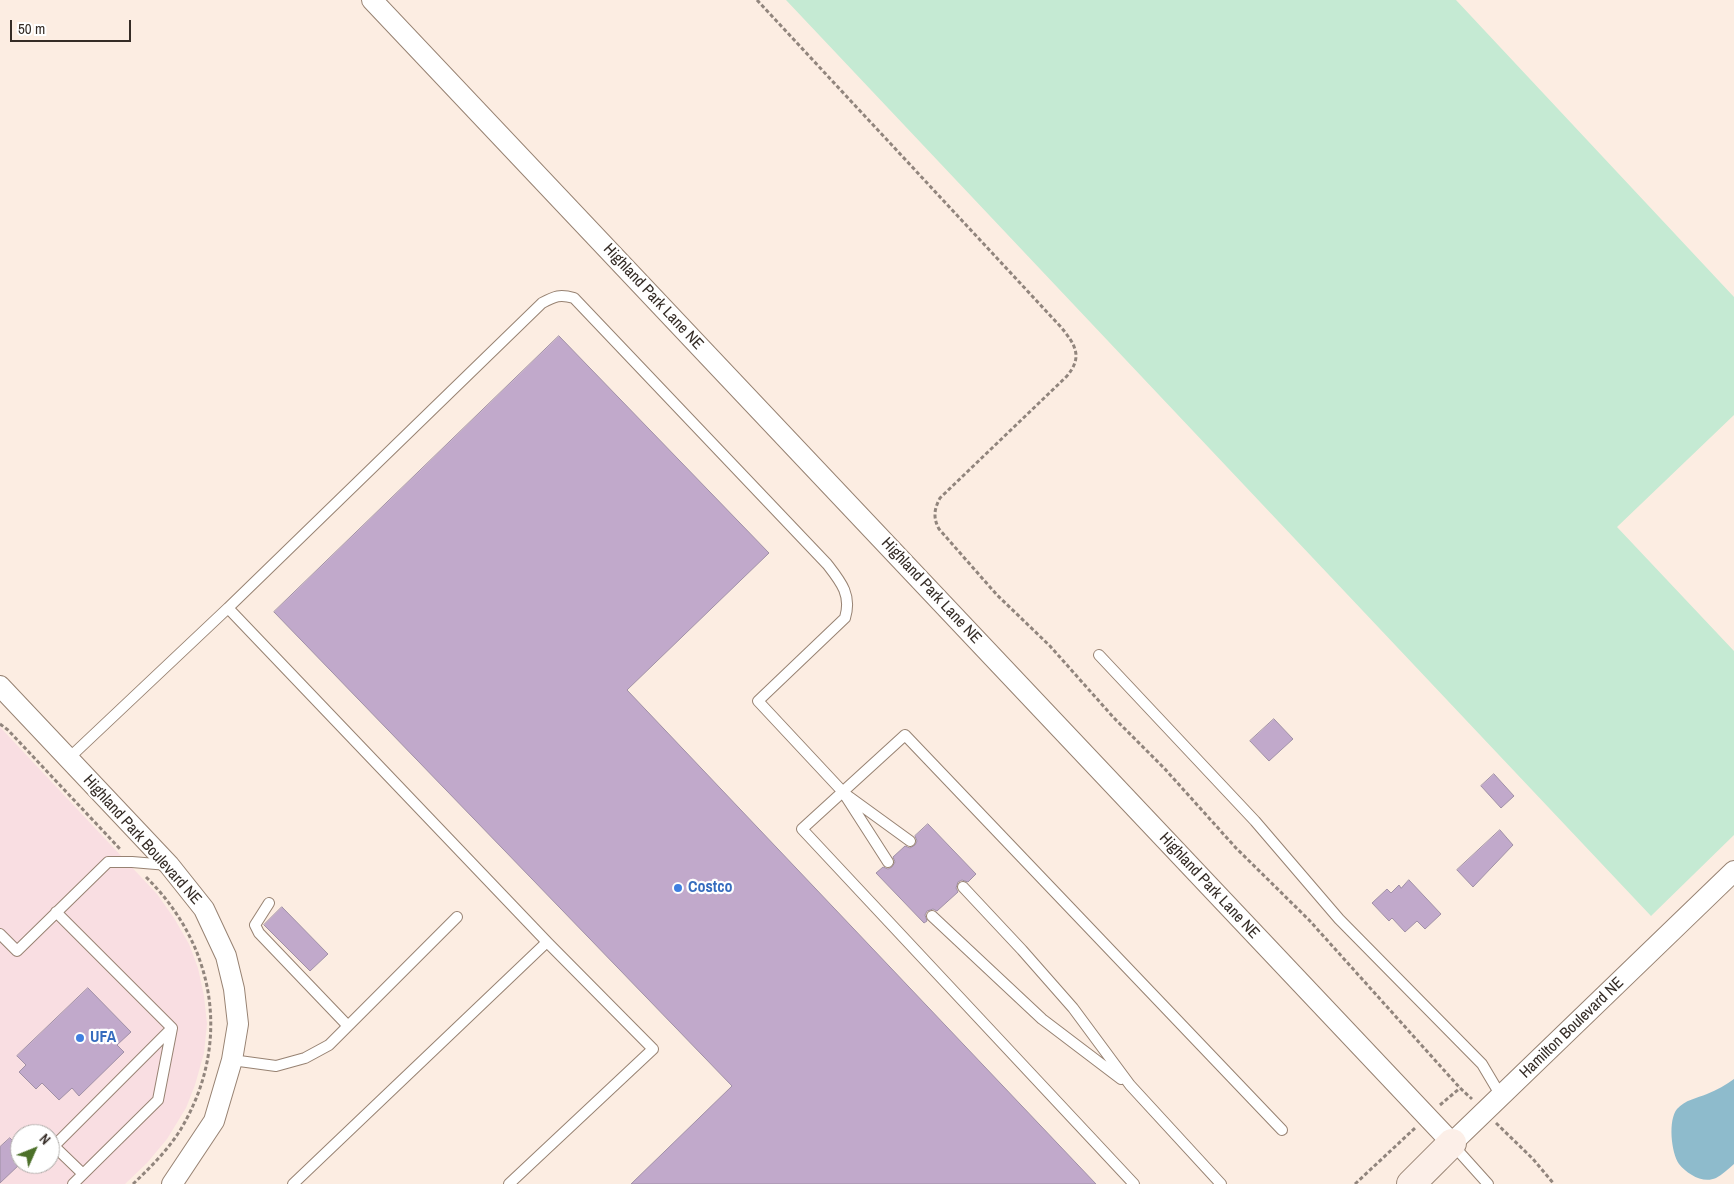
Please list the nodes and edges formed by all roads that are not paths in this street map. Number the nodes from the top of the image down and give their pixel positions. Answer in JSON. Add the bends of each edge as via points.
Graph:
{"nodes":[{"id":1,"x":372,"y":0,"type":"edge"},
{"id":2,"x":228,"y":608,"type":"junction"},
{"id":3,"x":1099,"y":655,"type":"dead end"},
{"id":4,"x":0,"y":686,"type":"edge"},
{"id":5,"x":68,"y":759,"type":"junction"},
{"id":6,"x":843,"y":792,"type":"junction"},
{"id":7,"x":910,"y":841,"type":"dead end"},
{"id":8,"x":888,"y":862,"type":"dead end"},
{"id":9,"x":169,"y":865,"type":"junction"},
{"id":10,"x":1734,"y":872,"type":"edge"},
{"id":11,"x":963,"y":887,"type":"dead end"},
{"id":12,"x":269,"y":903,"type":"dead end"},
{"id":13,"x":56,"y":912,"type":"junction"},
{"id":14,"x":932,"y":916,"type":"dead end"},
{"id":15,"x":457,"y":917,"type":"dead end"},
{"id":16,"x":0,"y":934,"type":"edge"},
{"id":17,"x":547,"y":942,"type":"junction"},
{"id":18,"x":348,"y":1026,"type":"junction"},
{"id":19,"x":172,"y":1028,"type":"junction"},
{"id":20,"x":232,"y":1060,"type":"junction"},
{"id":21,"x":1130,"y":1085,"type":"junction"},
{"id":22,"x":1501,"y":1096,"type":"junction"},
{"id":23,"x":1282,"y":1130,"type":"dead end"},
{"id":24,"x":1452,"y":1143,"type":"junction"},
{"id":25,"x":83,"y":1174,"type":"junction"},
{"id":26,"x":73,"y":1184,"type":"edge"},
{"id":27,"x":172,"y":1184,"type":"edge"},
{"id":28,"x":293,"y":1184,"type":"edge"},
{"id":29,"x":509,"y":1184,"type":"edge"},
{"id":30,"x":1134,"y":1184,"type":"edge"},
{"id":31,"x":1221,"y":1184,"type":"edge"},
{"id":32,"x":1410,"y":1184,"type":"edge"},
{"id":33,"x":1488,"y":1184,"type":"edge"}],
"edges":[{"from":1,"to":24,"type":"street","name":"Highland Park Lane NE"},
{"from":2,"to":5,"type":"lane"},
{"from":2,"to":6,"type":"lane","via":[[542,303],[562,295],[574,298],[839,579],[846,594],[848,608],[845,618],[758,701]]},
{"from":2,"to":17,"type":"lane"},
{"from":3,"to":22,"type":"lane","via":[[1256,821],[1339,919],[1482,1064]]},
{"from":4,"to":5,"type":"street","name":"Highland Park Boulevard NE"},
{"from":5,"to":9,"type":"street","name":"Highland Park Boulevard NE"},
{"from":6,"to":7,"type":"lane"},
{"from":6,"to":8,"type":"lane"},
{"from":6,"to":23,"type":"lane","via":[[905,735]]},
{"from":6,"to":30,"type":"lane","via":[[802,829]]},
{"from":9,"to":13,"type":"lane","via":[[108,862]]},
{"from":9,"to":20,"type":"street","name":"Highland Park Boulevard NE","via":[[204,909],[226,956],[238,1024]]},
{"from":10,"to":22,"type":"street","name":"Hamilton Boulevard NE"},
{"from":11,"to":21,"type":"lane","via":[[1074,1008]]},
{"from":12,"to":18,"type":"lane","via":[[255,925],[259,933]]},
{"from":13,"to":16,"type":"lane","via":[[17,951]]},
{"from":13,"to":19,"type":"lane"},
{"from":14,"to":21,"type":"lane","via":[[1042,1019]]},
{"from":15,"to":18,"type":"lane"},
{"from":17,"to":28,"type":"lane"},
{"from":17,"to":29,"type":"lane","via":[[652,1049]]},
{"from":18,"to":20,"type":"lane","via":[[329,1045],[305,1058],[276,1066]]},
{"from":19,"to":25,"type":"lane","via":[[158,1100]]},
{"from":19,"to":25,"type":"lane","via":[[54,1146]]},
{"from":20,"to":27,"type":"street","name":"Highland Park Boulevard NE","via":[[214,1121]]},
{"from":21,"to":31,"type":"lane"},
{"from":22,"to":24,"type":"street","name":"Hamilton Boulevard NE"},
{"from":24,"to":32,"type":"street","name":"Hamilton Boulevard NE"},
{"from":24,"to":33,"type":"lane","name":"Highland Park Lane NE"},
{"from":25,"to":26,"type":"lane"}]}
